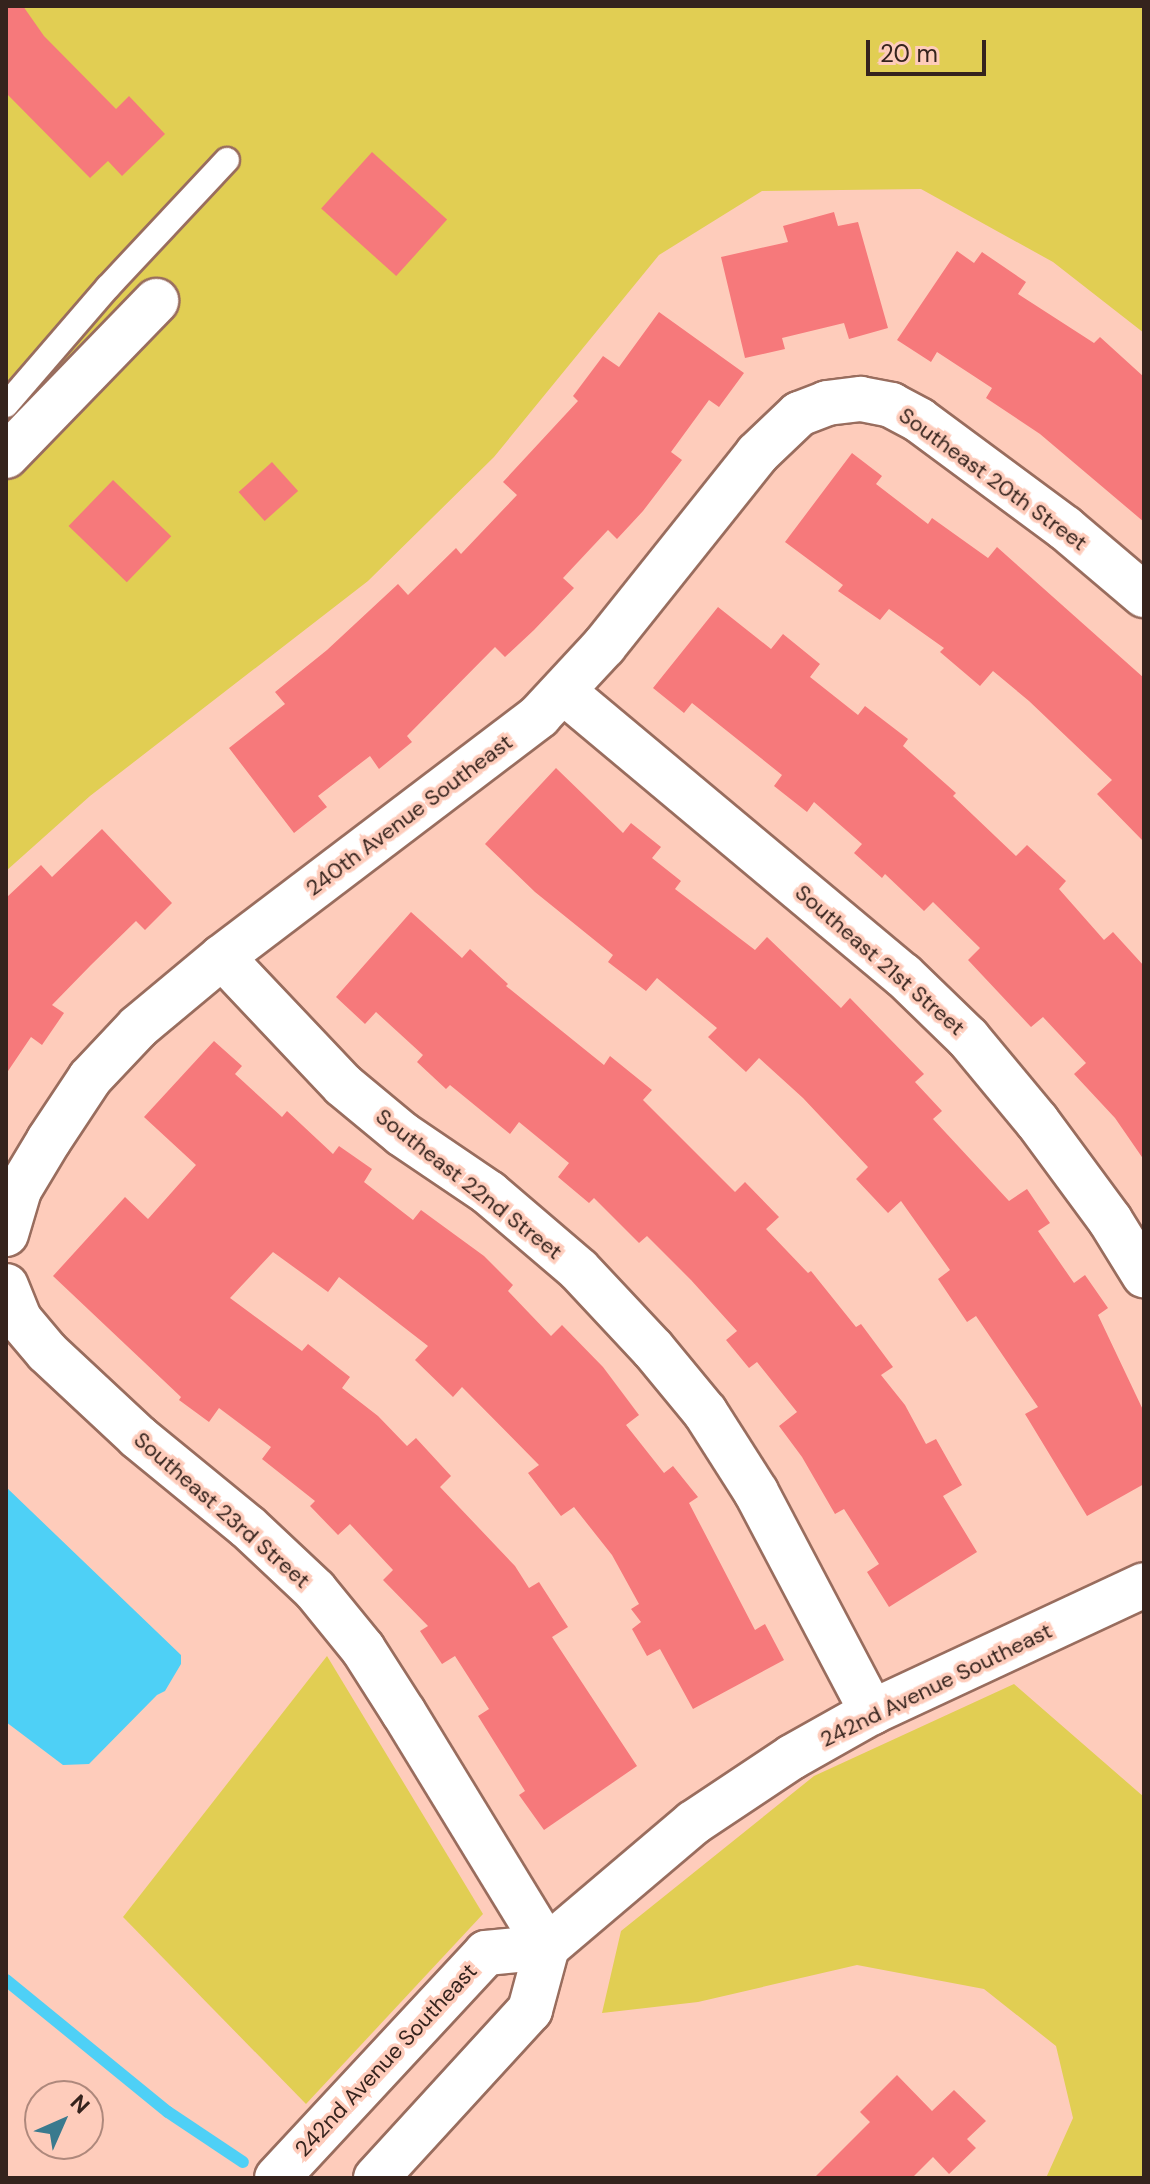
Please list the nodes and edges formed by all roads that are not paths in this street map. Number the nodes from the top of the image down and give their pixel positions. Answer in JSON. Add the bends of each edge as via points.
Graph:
{"nodes":[{"id":1,"x":227,"y":160,"type":"dead end"},
{"id":2,"x":156,"y":301,"type":"dead end"},
{"id":3,"x":827,"y":403,"type":"joint"},
{"id":4,"x":6,"y":405,"type":"edge"},
{"id":5,"x":6,"y":456,"type":"edge"},
{"id":6,"x":1144,"y":595,"type":"edge"},
{"id":7,"x":564,"y":692,"type":"junction"},
{"id":8,"x":222,"y":957,"type":"junction"},
{"id":9,"x":6,"y":1234,"type":"edge"},
{"id":10,"x":1144,"y":1275,"type":"edge"},
{"id":11,"x":6,"y":1289,"type":"edge"},
{"id":12,"x":1144,"y":1585,"type":"edge"},
{"id":13,"x":872,"y":1712,"type":"junction"},
{"id":14,"x":547,"y":1947,"type":"junction"},
{"id":15,"x":277,"y":2178,"type":"edge"},
{"id":16,"x":376,"y":2178,"type":"edge"}],
"edges":[{"from":1,"to":4,"type":"lane"},
{"from":2,"to":5,"type":"street"},
{"from":3,"to":6,"type":"street","name":"Southeast 20th Street","via":[[861,399],[891,405],[919,420],[1065,528]]},
{"from":3,"to":7,"type":"street","name":"240th Avenue Southeast","via":[[799,414],[777,432]]},
{"from":7,"to":8,"type":"street","name":"240th Avenue Southeast"},
{"from":7,"to":10,"type":"street","name":"Southeast 21st Street","via":[[903,975],[968,1038],[1083,1182]]},
{"from":8,"to":9,"type":"street","name":"240th Avenue Southeast","via":[[138,1027],[90,1078],[19,1190]]},
{"from":8,"to":13,"type":"street","name":"Southeast 22nd Street","via":[[343,1085],[402,1134],[489,1193],[579,1270],[653,1349],[705,1412],[756,1492]]},
{"from":11,"to":14,"type":"street","name":"Southeast 23rd Street","via":[[20,1320],[47,1352],[315,1590],[363,1649]]},
{"from":12,"to":13,"type":"street","name":"242nd Avenue Southeast"},
{"from":13,"to":14,"type":"street","name":"242nd Avenue Southeast","via":[[693,1823]]},
{"from":14,"to":15,"type":"street","name":"242nd Avenue Southeast","via":[[486,1953]]},
{"from":14,"to":16,"type":"street","via":[[530,2010]]}]}
